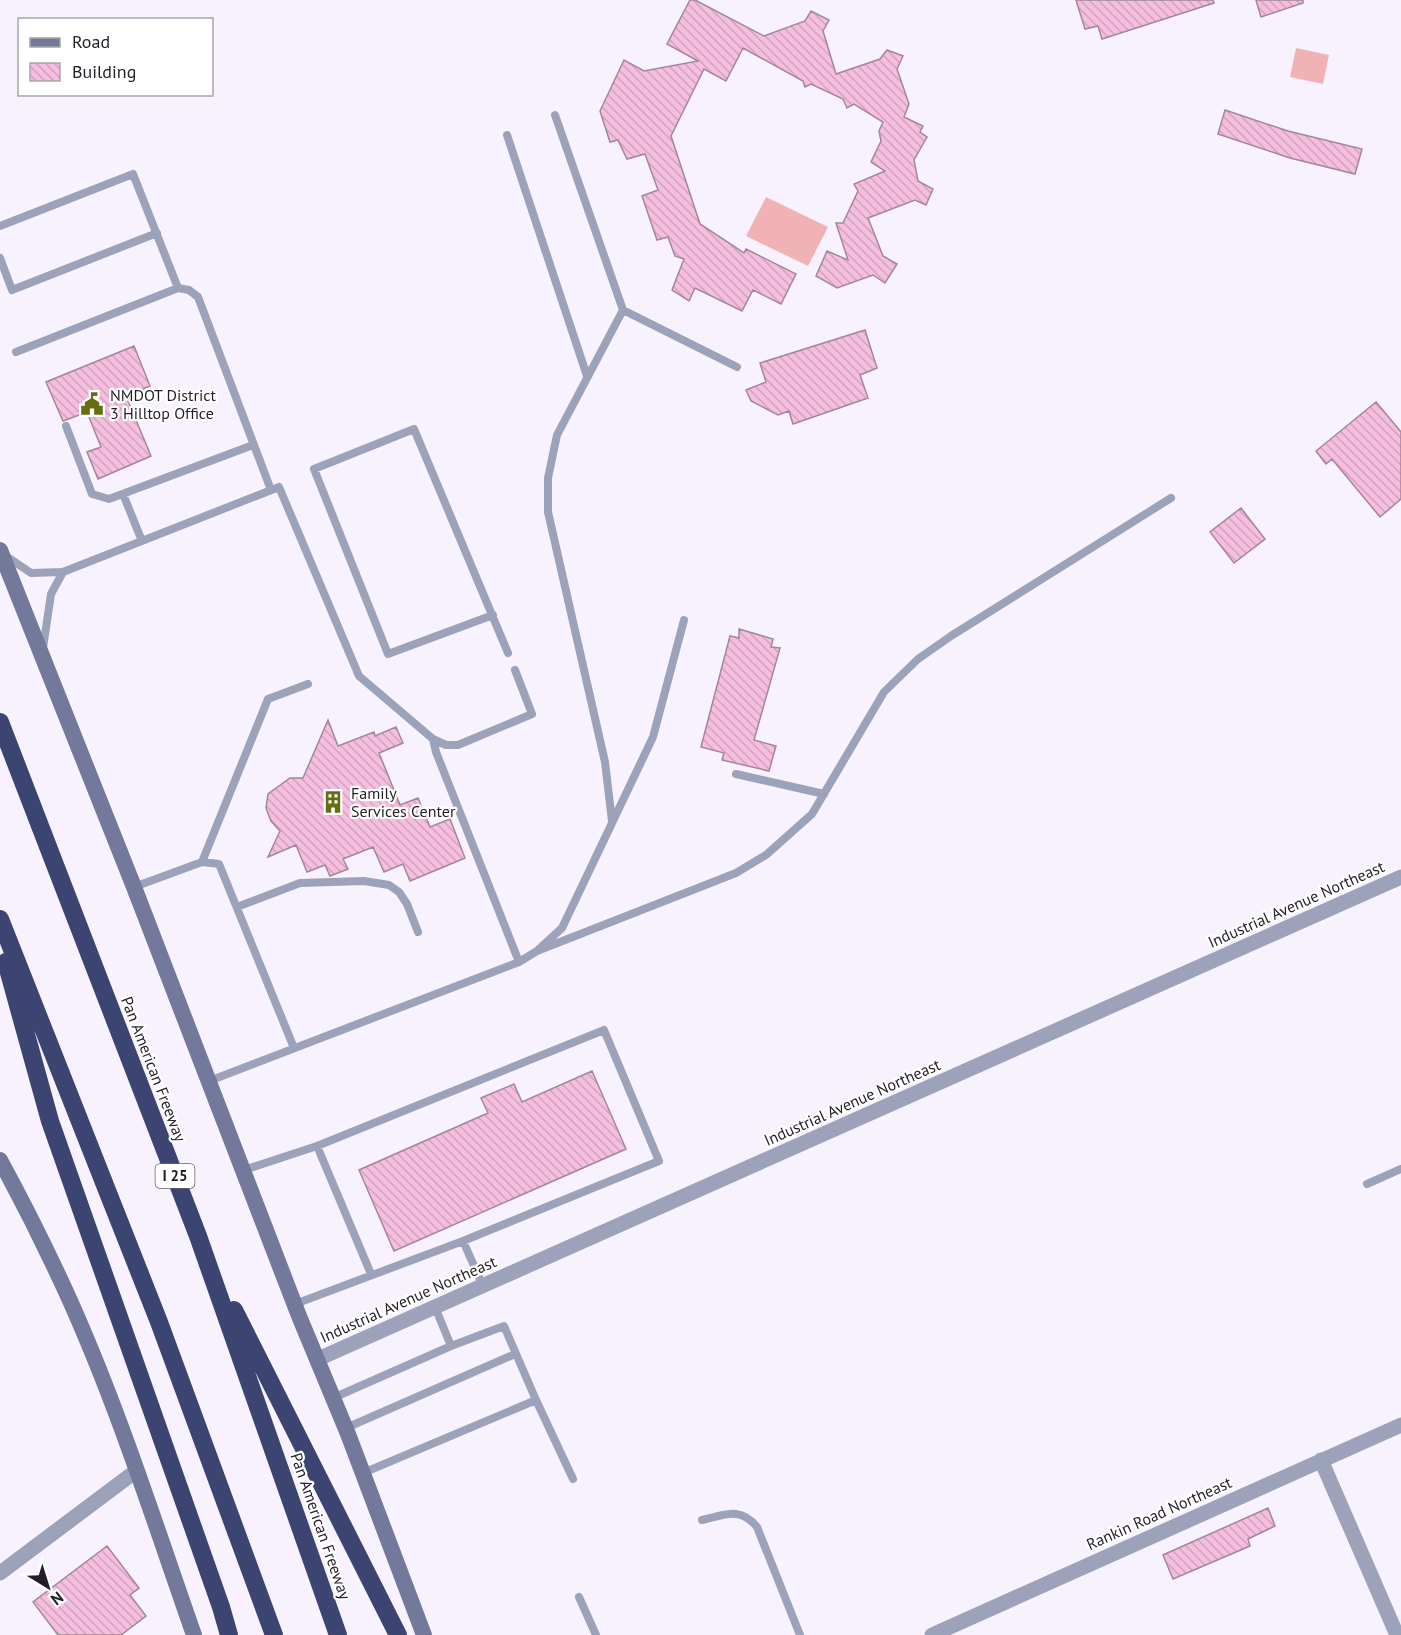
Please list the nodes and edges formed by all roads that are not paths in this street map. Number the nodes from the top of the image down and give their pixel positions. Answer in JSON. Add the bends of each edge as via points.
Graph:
{"nodes":[{"id":1,"x":555,"y":115,"type":"dead end"},
{"id":2,"x":507,"y":135,"type":"dead end"},
{"id":3,"x":0,"y":226,"type":"edge"},
{"id":4,"x":157,"y":233,"type":"junction"},
{"id":5,"x":0,"y":258,"type":"edge"},
{"id":6,"x":178,"y":288,"type":"junction"},
{"id":7,"x":623,"y":310,"type":"junction"},
{"id":8,"x":16,"y":352,"type":"dead end"},
{"id":9,"x":737,"y":368,"type":"dead end"},
{"id":10,"x":587,"y":376,"type":"junction"},
{"id":11,"x":66,"y":426,"type":"dead end"},
{"id":12,"x":253,"y":445,"type":"junction"},
{"id":13,"x":271,"y":490,"type":"junction"},
{"id":14,"x":123,"y":494,"type":"junction"},
{"id":15,"x":1171,"y":498,"type":"dead end"},
{"id":16,"x":142,"y":541,"type":"junction"},
{"id":17,"x":1,"y":551,"type":"edge"},
{"id":18,"x":63,"y":572,"type":"junction"},
{"id":19,"x":493,"y":615,"type":"junction"},
{"id":20,"x":684,"y":620,"type":"dead end"},
{"id":21,"x":508,"y":653,"type":"dead end"},
{"id":22,"x":42,"y":658,"type":"junction"},
{"id":23,"x":515,"y":670,"type":"dead end"},
{"id":24,"x":308,"y":684,"type":"dead end"},
{"id":25,"x":0,"y":722,"type":"edge"},
{"id":26,"x":433,"y":739,"type":"junction"},
{"id":27,"x":736,"y":774,"type":"dead end"},
{"id":28,"x":824,"y":794,"type":"junction"},
{"id":29,"x":613,"y":823,"type":"junction"},
{"id":30,"x":202,"y":862,"type":"junction"},
{"id":31,"x":1401,"y":878,"type":"edge"},
{"id":32,"x":134,"y":887,"type":"junction"},
{"id":33,"x":237,"y":907,"type":"junction"},
{"id":34,"x":0,"y":919,"type":"edge"},
{"id":35,"x":417,"y":932,"type":"dead end"},
{"id":36,"x":0,"y":940,"type":"edge"},
{"id":37,"x":537,"y":951,"type":"junction"},
{"id":38,"x":519,"y":962,"type":"junction"},
{"id":39,"x":294,"y":1048,"type":"junction"},
{"id":40,"x":208,"y":1082,"type":"junction"},
{"id":41,"x":317,"y":1146,"type":"junction"},
{"id":42,"x":0,"y":1160,"type":"edge"},
{"id":43,"x":1401,"y":1169,"type":"edge"},
{"id":44,"x":242,"y":1170,"type":"junction"},
{"id":45,"x":1367,"y":1184,"type":"dead end"},
{"id":46,"x":198,"y":1236,"type":"junction"},
{"id":47,"x":463,"y":1241,"type":"junction"},
{"id":48,"x":371,"y":1274,"type":"junction"},
{"id":49,"x":483,"y":1286,"type":"junction"},
{"id":50,"x":295,"y":1304,"type":"junction"},
{"id":51,"x":435,"y":1307,"type":"junction"},
{"id":52,"x":451,"y":1346,"type":"junction"},
{"id":53,"x":515,"y":1354,"type":"junction"},
{"id":54,"x":318,"y":1359,"type":"junction"},
{"id":55,"x":333,"y":1398,"type":"junction"},
{"id":56,"x":536,"y":1400,"type":"junction"},
{"id":57,"x":1401,"y":1425,"type":"edge"},
{"id":58,"x":345,"y":1429,"type":"junction"},
{"id":59,"x":1321,"y":1460,"type":"junction"},
{"id":60,"x":136,"y":1471,"type":"junction"},
{"id":61,"x":362,"y":1473,"type":"junction"},
{"id":62,"x":573,"y":1479,"type":"dead end"},
{"id":63,"x":702,"y":1520,"type":"dead end"},
{"id":64,"x":0,"y":1573,"type":"edge"},
{"id":65,"x":579,"y":1597,"type":"dead end"},
{"id":66,"x":194,"y":1635,"type":"edge"},
{"id":67,"x":229,"y":1635,"type":"edge"},
{"id":68,"x":274,"y":1635,"type":"edge"},
{"id":69,"x":338,"y":1635,"type":"edge"},
{"id":70,"x":398,"y":1635,"type":"edge"},
{"id":71,"x":424,"y":1635,"type":"edge"},
{"id":72,"x":596,"y":1635,"type":"edge"},
{"id":73,"x":800,"y":1635,"type":"edge"},
{"id":74,"x":932,"y":1635,"type":"edge"},
{"id":75,"x":1397,"y":1635,"type":"edge"}],
"edges":[{"from":1,"to":7,"type":"lane"},
{"from":2,"to":10,"type":"lane"},
{"from":3,"to":4,"type":"lane","via":[[133,174]]},
{"from":4,"to":5,"type":"lane","via":[[12,290]]},
{"from":4,"to":6,"type":"lane"},
{"from":6,"to":8,"type":"lane"},
{"from":6,"to":12,"type":"lane","via":[[198,297]]},
{"from":7,"to":9,"type":"lane"},
{"from":7,"to":10,"type":"lane"},
{"from":10,"to":29,"type":"lane","via":[[557,435],[548,478],[548,512],[605,762]]},
{"from":11,"to":14,"type":"lane","via":[[92,494],[109,500]]},
{"from":12,"to":13,"type":"lane"},
{"from":12,"to":14,"type":"lane"},
{"from":13,"to":16,"type":"lane"},
{"from":13,"to":26,"type":"lane","via":[[279,487],[359,676]]},
{"from":14,"to":16,"type":"lane"},
{"from":15,"to":28,"type":"lane","via":[[918,659],[884,692]]},
{"from":16,"to":18,"type":"lane"},
{"from":17,"to":18,"type":"lane","via":[[32,573]]},
{"from":17,"to":22,"type":"main road"},
{"from":18,"to":22,"type":"lane","via":[[51,594]]},
{"from":19,"to":19,"type":"lane","via":[[414,429],[314,470],[388,654]]},
{"from":19,"to":21,"type":"lane"},
{"from":20,"to":29,"type":"lane","via":[[653,737]]},
{"from":22,"to":32,"type":"main road"},
{"from":23,"to":26,"type":"lane","via":[[532,714],[458,745]]},
{"from":24,"to":30,"type":"lane","via":[[268,699]]},
{"from":25,"to":46,"type":"highway","name":"Pan American Freeway","number":"I 25"},
{"from":26,"to":38,"type":"lane"},
{"from":27,"to":28,"type":"lane"},
{"from":28,"to":37,"type":"lane","via":[[812,814],[766,855],[736,873]]},
{"from":29,"to":37,"type":"lane","via":[[562,927]]},
{"from":30,"to":32,"type":"lane"},
{"from":30,"to":33,"type":"lane","via":[[219,864]]},
{"from":31,"to":49,"type":"street","name":"Industrial Avenue Northeast"},
{"from":32,"to":40,"type":"main road"},
{"from":33,"to":35,"type":"lane","via":[[300,883],[364,881],[389,885],[399,892]]},
{"from":33,"to":39,"type":"lane"},
{"from":34,"to":68,"type":"highway","via":[[163,1333]]},
{"from":36,"to":67,"type":"highway","via":[[50,1121]]},
{"from":37,"to":38,"type":"lane"},
{"from":38,"to":39,"type":"lane"},
{"from":39,"to":40,"type":"lane"},
{"from":40,"to":44,"type":"main road"},
{"from":41,"to":44,"type":"lane"},
{"from":41,"to":47,"type":"lane","via":[[604,1030],[659,1161]]},
{"from":41,"to":48,"type":"lane"},
{"from":42,"to":60,"type":"main road","via":[[67,1295]]},
{"from":43,"to":45,"type":"lane"},
{"from":44,"to":50,"type":"main road"},
{"from":46,"to":69,"type":"highway","name":"Pan American Freeway","number":"I 25"},
{"from":46,"to":70,"type":"highway"},
{"from":47,"to":48,"type":"lane"},
{"from":47,"to":49,"type":"lane"},
{"from":48,"to":50,"type":"lane"},
{"from":49,"to":51,"type":"street","name":"Industrial Avenue Northeast"},
{"from":50,"to":54,"type":"main road"},
{"from":51,"to":52,"type":"lane"},
{"from":51,"to":54,"type":"street","name":"Industrial Avenue Northeast"},
{"from":52,"to":53,"type":"lane","via":[[504,1326]]},
{"from":52,"to":55,"type":"lane"},
{"from":53,"to":56,"type":"lane"},
{"from":53,"to":58,"type":"lane"},
{"from":54,"to":55,"type":"main road"},
{"from":55,"to":58,"type":"main road"},
{"from":56,"to":61,"type":"lane"},
{"from":56,"to":62,"type":"lane"},
{"from":57,"to":59,"type":"street","name":"Rankin Road Northeast"},
{"from":58,"to":61,"type":"main road"},
{"from":59,"to":74,"type":"street","name":"Rankin Road Northeast"},
{"from":59,"to":75,"type":"street"},
{"from":60,"to":64,"type":"street"},
{"from":60,"to":66,"type":"main road"},
{"from":61,"to":71,"type":"main road"},
{"from":63,"to":73,"type":"lane","via":[[736,1513],[752,1521]]},
{"from":65,"to":72,"type":"lane"}]}
